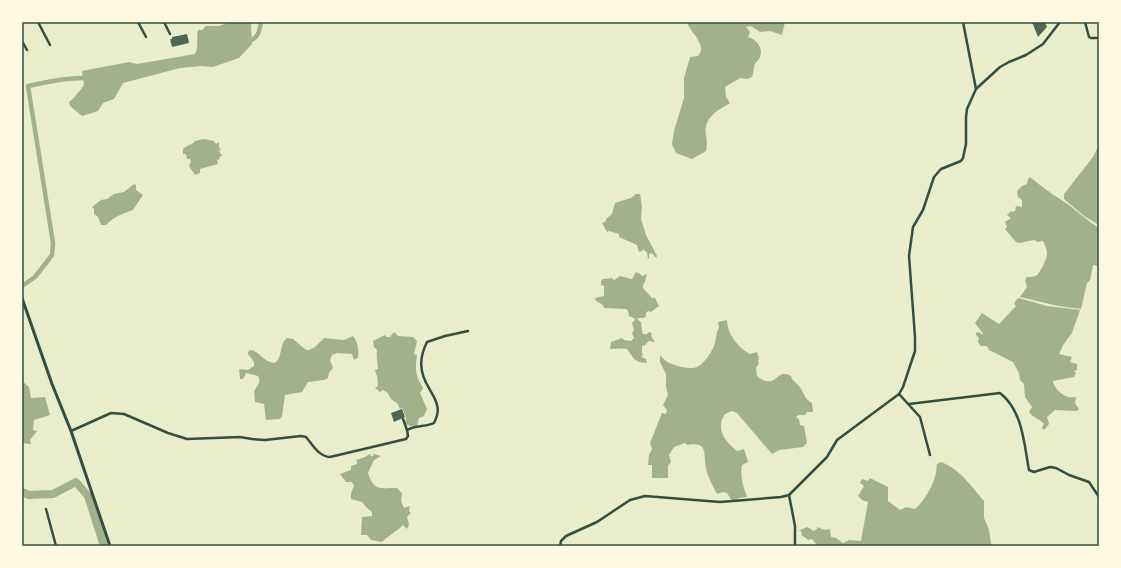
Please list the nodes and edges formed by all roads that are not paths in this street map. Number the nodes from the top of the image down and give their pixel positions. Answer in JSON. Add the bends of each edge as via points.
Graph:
{"nodes":[{"id":1,"x":38,"y":22,"type":"edge"},
{"id":2,"x":138,"y":22,"type":"edge"},
{"id":3,"x":164,"y":22,"type":"edge"},
{"id":4,"x":963,"y":22,"type":"edge"},
{"id":5,"x":1060,"y":22,"type":"edge"},
{"id":6,"x":1085,"y":22,"type":"edge"},
{"id":7,"x":170,"y":34,"type":"dead end"},
{"id":8,"x":146,"y":37,"type":"dead end"},
{"id":9,"x":1099,"y":38,"type":"edge"},
{"id":10,"x":22,"y":41,"type":"edge"},
{"id":11,"x":50,"y":45,"type":"dead end"},
{"id":12,"x":27,"y":50,"type":"dead end"},
{"id":13,"x":976,"y":89,"type":"junction"},
{"id":14,"x":22,"y":298,"type":"edge"},
{"id":15,"x":468,"y":331,"type":"dead end"},
{"id":16,"x":899,"y":394,"type":"junction"},
{"id":17,"x":909,"y":404,"type":"junction"},
{"id":18,"x":403,"y":419,"type":"dead end"},
{"id":19,"x":407,"y":430,"type":"junction"},
{"id":20,"x":71,"y":431,"type":"junction"},
{"id":21,"x":930,"y":455,"type":"dead end"},
{"id":22,"x":789,"y":495,"type":"junction"},
{"id":23,"x":1099,"y":497,"type":"edge"},
{"id":24,"x":46,"y":509,"type":"dead end"},
{"id":25,"x":56,"y":546,"type":"edge"},
{"id":26,"x":110,"y":546,"type":"edge"},
{"id":27,"x":560,"y":546,"type":"edge"},
{"id":28,"x":795,"y":546,"type":"edge"}],
"edges":[{"from":1,"to":11,"type":"street"},
{"from":2,"to":8,"type":"street"},
{"from":3,"to":7,"type":"street"},
{"from":4,"to":13,"type":"street"},
{"from":5,"to":13,"type":"street","via":[[1043,44],[1000,67]]},
{"from":6,"to":9,"type":"street","via":[[1089,37]]},
{"from":10,"to":12,"type":"street"},
{"from":13,"to":16,"type":"street","via":[[967,109],[963,158],[941,169],[934,176],[923,210],[912,227],[909,256],[915,351]]},
{"from":14,"to":20,"type":"street"},
{"from":15,"to":19,"type":"street","via":[[427,342],[422,352],[421,369],[438,405],[438,413],[434,423]]},
{"from":16,"to":17,"type":"street"},
{"from":16,"to":22,"type":"street","via":[[837,440],[827,457]]},
{"from":17,"to":21,"type":"street","via":[[920,417]]},
{"from":17,"to":23,"type":"street","via":[[1000,393],[1009,401],[1017,415],[1029,470],[1034,472],[1050,467],[1056,468],[1089,482]]},
{"from":18,"to":19,"type":"street"},
{"from":19,"to":20,"type":"street","via":[[406,439],[330,457],[324,457],[318,452],[306,437],[265,440],[240,437],[187,439],[124,414],[111,413]]},
{"from":20,"to":26,"type":"street"},
{"from":22,"to":27,"type":"street","via":[[720,502],[645,496],[630,500],[596,522],[566,536]]},
{"from":22,"to":28,"type":"street","via":[[795,526]]},
{"from":24,"to":25,"type":"street"}]}
